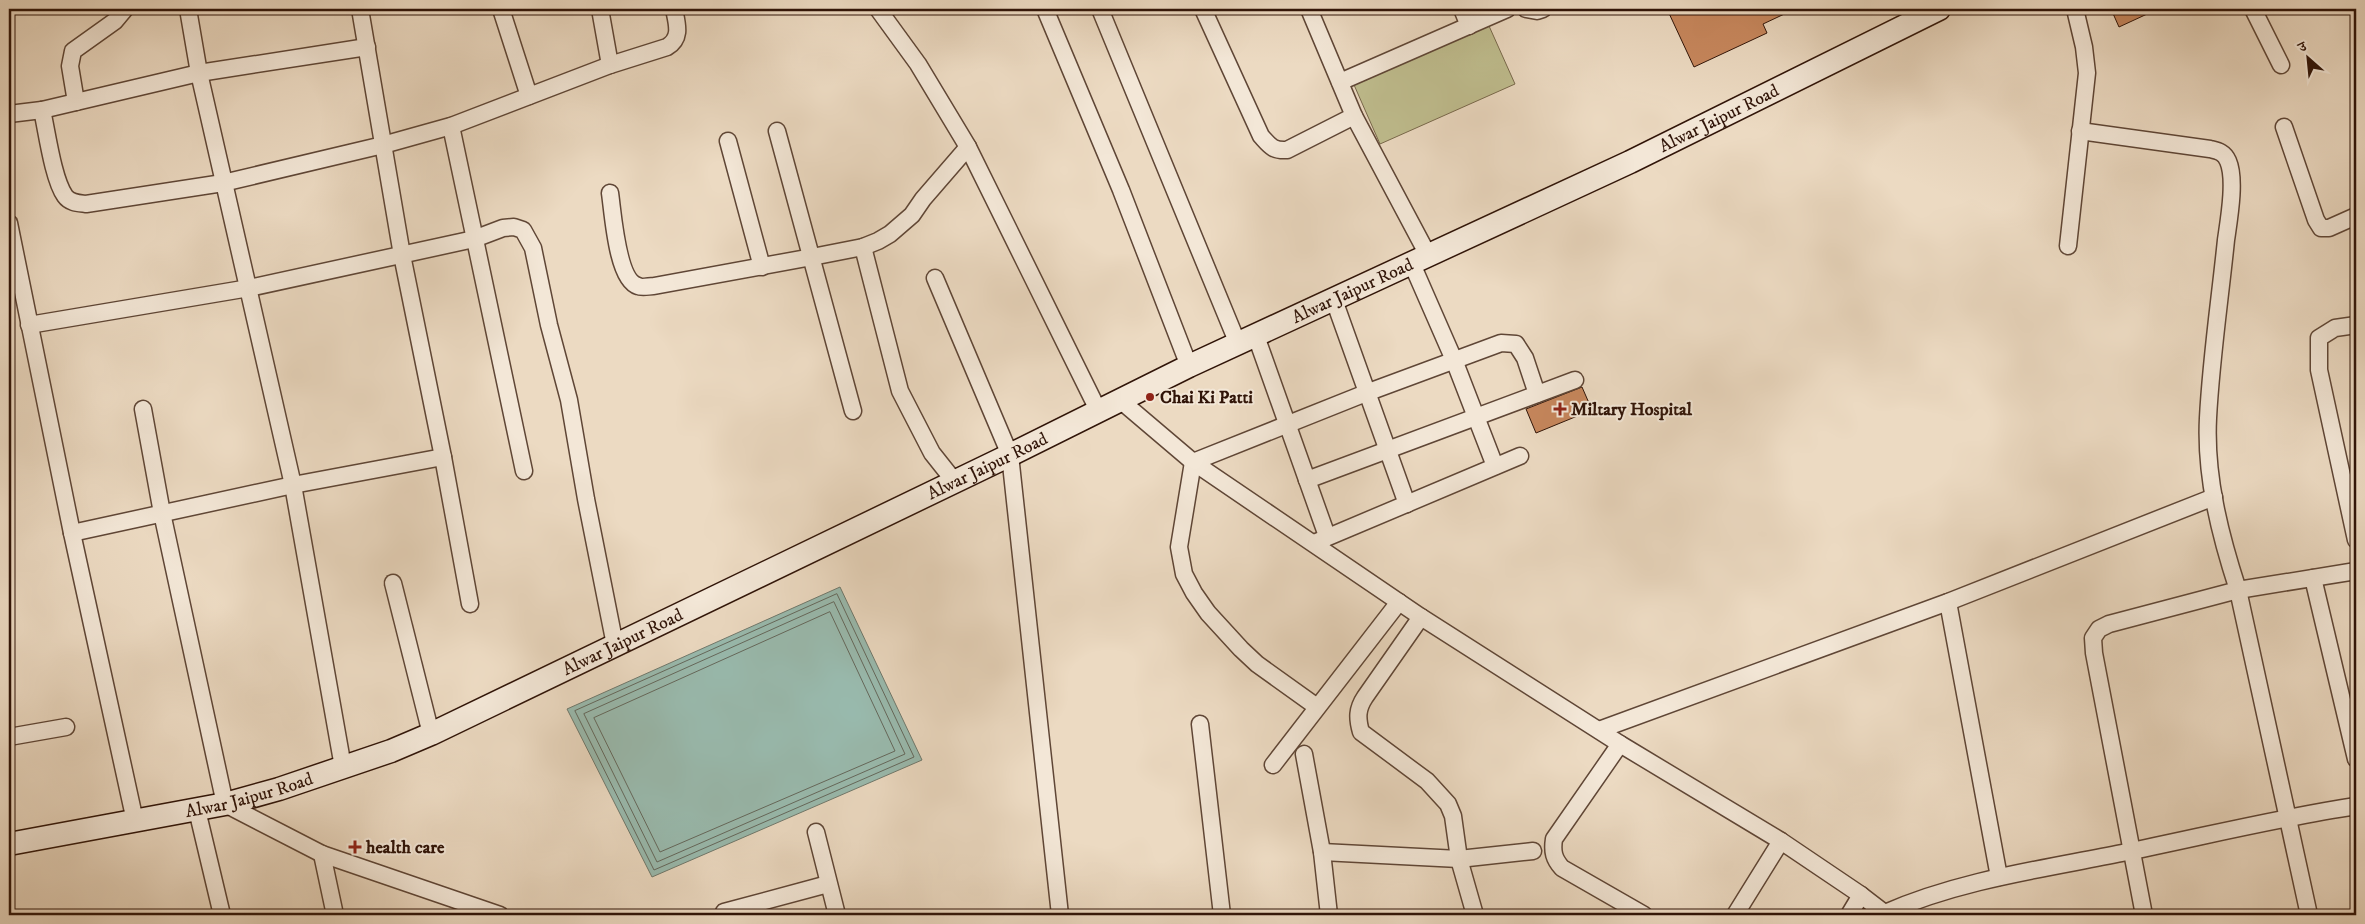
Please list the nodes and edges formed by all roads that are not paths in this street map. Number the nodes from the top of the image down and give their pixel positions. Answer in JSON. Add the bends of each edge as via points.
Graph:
{"nodes":[{"id":1,"x":125,"y":9,"type":"edge"},
{"id":2,"x":188,"y":9,"type":"edge"},
{"id":3,"x":360,"y":9,"type":"edge"},
{"id":4,"x":502,"y":9,"type":"edge"},
{"id":5,"x":600,"y":9,"type":"edge"},
{"id":6,"x":674,"y":9,"type":"edge"},
{"id":7,"x":878,"y":9,"type":"edge"},
{"id":8,"x":1045,"y":9,"type":"edge"},
{"id":9,"x":1100,"y":9,"type":"edge"},
{"id":10,"x":1203,"y":9,"type":"edge"},
{"id":11,"x":1310,"y":9,"type":"edge"},
{"id":12,"x":1462,"y":9,"type":"edge"},
{"id":13,"x":1507,"y":9,"type":"edge"},
{"id":14,"x":1526,"y":9,"type":"edge"},
{"id":15,"x":1543,"y":9,"type":"edge"},
{"id":16,"x":1936,"y":9,"type":"edge"},
{"id":17,"x":2075,"y":9,"type":"edge"},
{"id":18,"x":2253,"y":9,"type":"edge"},
{"id":19,"x":1469,"y":26,"type":"junction"},
{"id":20,"x":367,"y":47,"type":"junction"},
{"id":21,"x":610,"y":65,"type":"junction"},
{"id":22,"x":2281,"y":65,"type":"dead end"},
{"id":23,"x":199,"y":73,"type":"junction"},
{"id":24,"x":1340,"y":82,"type":"junction"},
{"id":25,"x":530,"y":96,"type":"junction"},
{"id":26,"x":76,"y":102,"type":"junction"},
{"id":27,"x":42,"y":110,"type":"junction"},
{"id":28,"x":9,"y":114,"type":"edge"},
{"id":29,"x":1354,"y":116,"type":"junction"},
{"id":30,"x":451,"y":126,"type":"junction"},
{"id":31,"x":2284,"y":126,"type":"dead end"},
{"id":32,"x":777,"y":131,"type":"dead end"},
{"id":33,"x":2080,"y":131,"type":"junction"},
{"id":34,"x":728,"y":141,"type":"dead end"},
{"id":35,"x":383,"y":145,"type":"junction"},
{"id":36,"x":968,"y":147,"type":"junction"},
{"id":37,"x":224,"y":183,"type":"junction"},
{"id":38,"x":610,"y":193,"type":"dead end"},
{"id":39,"x":2356,"y":216,"type":"edge"},
{"id":40,"x":9,"y":223,"type":"edge"},
{"id":41,"x":474,"y":239,"type":"junction"},
{"id":42,"x":2068,"y":246,"type":"dead end"},
{"id":43,"x":863,"y":247,"type":"junction"},
{"id":44,"x":402,"y":255,"type":"junction"},
{"id":45,"x":812,"y":257,"type":"junction"},
{"id":46,"x":1421,"y":260,"type":"junction"},
{"id":47,"x":762,"y":267,"type":"junction"},
{"id":48,"x":934,"y":278,"type":"dead end"},
{"id":49,"x":249,"y":288,"type":"junction"},
{"id":50,"x":1334,"y":300,"type":"junction"},
{"id":51,"x":30,"y":325,"type":"junction"},
{"id":52,"x":2356,"y":325,"type":"edge"},
{"id":53,"x":1247,"y":340,"type":"junction"},
{"id":54,"x":1454,"y":360,"type":"junction"},
{"id":55,"x":1189,"y":366,"type":"junction"},
{"id":56,"x":1575,"y":380,"type":"dead end"},
{"id":57,"x":1366,"y":393,"type":"junction"},
{"id":58,"x":1537,"y":394,"type":"junction"},
{"id":59,"x":1120,"y":400,"type":"junction"},
{"id":60,"x":143,"y":409,"type":"dead end"},
{"id":61,"x":1098,"y":410,"type":"junction"},
{"id":62,"x":853,"y":411,"type":"dead end"},
{"id":63,"x":1476,"y":417,"type":"junction"},
{"id":64,"x":1287,"y":425,"type":"junction"},
{"id":65,"x":1388,"y":450,"type":"junction"},
{"id":66,"x":1010,"y":455,"type":"junction"},
{"id":67,"x":1520,"y":456,"type":"dead end"},
{"id":68,"x":443,"y":457,"type":"junction"},
{"id":69,"x":1193,"y":462,"type":"junction"},
{"id":70,"x":1495,"y":466,"type":"junction"},
{"id":71,"x":524,"y":471,"type":"dead end"},
{"id":72,"x":1307,"y":480,"type":"junction"},
{"id":73,"x":954,"y":482,"type":"junction"},
{"id":74,"x":293,"y":485,"type":"junction"},
{"id":75,"x":2351,"y":485,"type":"edge"},
{"id":76,"x":2214,"y":497,"type":"junction"},
{"id":77,"x":1408,"y":504,"type":"junction"},
{"id":78,"x":162,"y":514,"type":"junction"},
{"id":79,"x":72,"y":534,"type":"junction"},
{"id":80,"x":1321,"y":540,"type":"junction"},
{"id":81,"x":2356,"y":540,"type":"edge"},
{"id":82,"x":2356,"y":571,"type":"edge"},
{"id":83,"x":2313,"y":578,"type":"junction"},
{"id":84,"x":393,"y":582,"type":"dead end"},
{"id":85,"x":2238,"y":590,"type":"junction"},
{"id":86,"x":1399,"y":602,"type":"junction"},
{"id":87,"x":1948,"y":602,"type":"junction"},
{"id":88,"x":470,"y":604,"type":"dead end"},
{"id":89,"x":1420,"y":617,"type":"junction"},
{"id":90,"x":615,"y":645,"type":"junction"},
{"id":91,"x":1317,"y":708,"type":"junction"},
{"id":92,"x":1200,"y":724,"type":"dead end"},
{"id":93,"x":66,"y":727,"type":"dead end"},
{"id":94,"x":1599,"y":730,"type":"junction"},
{"id":95,"x":431,"y":734,"type":"junction"},
{"id":96,"x":9,"y":737,"type":"edge"},
{"id":97,"x":1620,"y":744,"type":"junction"},
{"id":98,"x":1304,"y":754,"type":"dead end"},
{"id":99,"x":2356,"y":759,"type":"edge"},
{"id":100,"x":1273,"y":764,"type":"dead end"},
{"id":101,"x":343,"y":767,"type":"junction"},
{"id":102,"x":225,"y":804,"type":"junction"},
{"id":103,"x":2356,"y":806,"type":"edge"},
{"id":104,"x":197,"y":810,"type":"junction"},
{"id":105,"x":2287,"y":817,"type":"junction"},
{"id":106,"x":134,"y":821,"type":"junction"},
{"id":107,"x":816,"y":832,"type":"dead end"},
{"id":108,"x":1781,"y":842,"type":"junction"},
{"id":109,"x":9,"y":844,"type":"edge"},
{"id":110,"x":1533,"y":851,"type":"dead end"},
{"id":111,"x":2131,"y":851,"type":"junction"},
{"id":112,"x":1322,"y":852,"type":"junction"},
{"id":113,"x":322,"y":854,"type":"junction"},
{"id":114,"x":1459,"y":859,"type":"junction"},
{"id":115,"x":1999,"y":877,"type":"junction"},
{"id":116,"x":828,"y":884,"type":"junction"},
{"id":117,"x":1861,"y":895,"type":"junction"},
{"id":118,"x":724,"y":912,"type":"dead end"},
{"id":119,"x":1886,"y":914,"type":"edge"},
{"id":120,"x":222,"y":915,"type":"edge"},
{"id":121,"x":335,"y":915,"type":"edge"},
{"id":122,"x":500,"y":915,"type":"edge"},
{"id":123,"x":837,"y":915,"type":"edge"},
{"id":124,"x":1060,"y":915,"type":"edge"},
{"id":125,"x":1222,"y":915,"type":"edge"},
{"id":126,"x":1328,"y":915,"type":"edge"},
{"id":127,"x":1475,"y":915,"type":"edge"},
{"id":128,"x":1644,"y":915,"type":"edge"},
{"id":129,"x":1735,"y":915,"type":"edge"},
{"id":130,"x":1849,"y":915,"type":"edge"},
{"id":131,"x":2144,"y":915,"type":"edge"},
{"id":132,"x":2309,"y":915,"type":"edge"}],
"edges":[{"from":1,"to":26,"type":"street","via":[[115,21],[73,51],[70,66]]},
{"from":2,"to":23,"type":"street"},
{"from":3,"to":20,"type":"street"},
{"from":4,"to":25,"type":"street"},
{"from":5,"to":21,"type":"street"},
{"from":6,"to":21,"type":"street","via":[[678,36],[675,42]]},
{"from":7,"to":36,"type":"street","via":[[918,64]]},
{"from":8,"to":55,"type":"street"},
{"from":9,"to":53,"type":"street"},
{"from":10,"to":29,"type":"street","via":[[1261,136],[1270,147],[1277,151],[1287,150]]},
{"from":11,"to":24,"type":"street"},
{"from":12,"to":19,"type":"street"},
{"from":13,"to":19,"type":"street"},
{"from":14,"to":15,"type":"street"},
{"from":16,"to":46,"type":"main road","name":"Alwar Jaipur Road","via":[[1630,162]]},
{"from":17,"to":33,"type":"street","via":[[2087,73]]},
{"from":18,"to":22,"type":"street"},
{"from":19,"to":24,"type":"street"},
{"from":20,"to":23,"type":"street"},
{"from":20,"to":35,"type":"street"},
{"from":21,"to":25,"type":"street"},
{"from":23,"to":26,"type":"street"},
{"from":23,"to":37,"type":"street"},
{"from":24,"to":29,"type":"street"},
{"from":25,"to":30,"type":"street"},
{"from":26,"to":27,"type":"street"},
{"from":27,"to":28,"type":"street"},
{"from":27,"to":37,"type":"street","via":[[58,182],[66,197],[73,202],[86,204]]},
{"from":29,"to":46,"type":"street"},
{"from":30,"to":35,"type":"street"},
{"from":30,"to":41,"type":"street"},
{"from":31,"to":39,"type":"street","via":[[2320,228],[2328,228]]},
{"from":32,"to":45,"type":"street"},
{"from":33,"to":42,"type":"street"},
{"from":33,"to":76,"type":"street","via":[[2210,149],[2221,152],[2228,160],[2231,172],[2229,214],[2208,419]]},
{"from":34,"to":47,"type":"street"},
{"from":35,"to":37,"type":"street"},
{"from":35,"to":44,"type":"street"},
{"from":36,"to":43,"type":"street","via":[[904,223]]},
{"from":36,"to":61,"type":"street"},
{"from":37,"to":49,"type":"street"},
{"from":38,"to":47,"type":"street","via":[[623,269],[638,287]]},
{"from":40,"to":51,"type":"street"},
{"from":41,"to":44,"type":"street"},
{"from":41,"to":71,"type":"street"},
{"from":41,"to":90,"type":"street","via":[[514,227],[523,230],[533,248],[549,325],[570,400]]},
{"from":43,"to":45,"type":"street"},
{"from":43,"to":73,"type":"street","via":[[900,391],[932,453]]},
{"from":44,"to":49,"type":"street"},
{"from":44,"to":68,"type":"street"},
{"from":45,"to":47,"type":"street"},
{"from":45,"to":62,"type":"street"},
{"from":46,"to":50,"type":"main road","name":"Alwar Jaipur Road"},
{"from":46,"to":54,"type":"street"},
{"from":48,"to":66,"type":"street"},
{"from":49,"to":51,"type":"street"},
{"from":49,"to":74,"type":"street"},
{"from":50,"to":53,"type":"main road","name":"Alwar Jaipur Road"},
{"from":50,"to":57,"type":"street"},
{"from":51,"to":79,"type":"street"},
{"from":52,"to":75,"type":"street","via":[[2326,332],[2319,338],[2318,347],[2319,370]]},
{"from":53,"to":55,"type":"main road","name":"Alwar Jaipur Road"},
{"from":53,"to":64,"type":"street"},
{"from":54,"to":57,"type":"street"},
{"from":54,"to":58,"type":"street","via":[[1501,343],[1516,344],[1525,358]]},
{"from":54,"to":63,"type":"street"},
{"from":55,"to":59,"type":"main road","name":"Alwar Jaipur Road"},
{"from":56,"to":58,"type":"street"},
{"from":57,"to":64,"type":"street"},
{"from":57,"to":65,"type":"street"},
{"from":58,"to":63,"type":"street"},
{"from":59,"to":61,"type":"main road","name":"Alwar Jaipur Road"},
{"from":59,"to":69,"type":"street"},
{"from":60,"to":78,"type":"street"},
{"from":61,"to":66,"type":"main road","name":"Alwar Jaipur Road"},
{"from":63,"to":65,"type":"street"},
{"from":63,"to":70,"type":"street"},
{"from":64,"to":69,"type":"street"},
{"from":64,"to":72,"type":"street"},
{"from":65,"to":72,"type":"street"},
{"from":65,"to":77,"type":"street"},
{"from":66,"to":73,"type":"main road","name":"Alwar Jaipur Road"},
{"from":66,"to":124,"type":"street"},
{"from":67,"to":70,"type":"street"},
{"from":68,"to":74,"type":"street"},
{"from":68,"to":88,"type":"street"},
{"from":69,"to":80,"type":"street"},
{"from":69,"to":91,"type":"street","via":[[1179,547],[1184,574],[1208,613],[1241,649]]},
{"from":70,"to":77,"type":"street"},
{"from":72,"to":80,"type":"street"},
{"from":73,"to":90,"type":"main road","name":"Alwar Jaipur Road"},
{"from":74,"to":78,"type":"street"},
{"from":74,"to":101,"type":"street"},
{"from":75,"to":81,"type":"street"},
{"from":76,"to":85,"type":"street","via":[[2225,550]]},
{"from":76,"to":87,"type":"street"},
{"from":77,"to":80,"type":"street"},
{"from":78,"to":79,"type":"street"},
{"from":78,"to":102,"type":"street"},
{"from":79,"to":106,"type":"street"},
{"from":80,"to":86,"type":"street"},
{"from":82,"to":83,"type":"street"},
{"from":83,"to":85,"type":"street"},
{"from":83,"to":99,"type":"street"},
{"from":84,"to":95,"type":"street"},
{"from":85,"to":105,"type":"street"},
{"from":85,"to":111,"type":"street","via":[[2109,624],[2099,629],[2093,638]]},
{"from":86,"to":89,"type":"street"},
{"from":86,"to":91,"type":"street"},
{"from":87,"to":94,"type":"street"},
{"from":87,"to":115,"type":"street"},
{"from":89,"to":94,"type":"street"},
{"from":89,"to":114,"type":"street","via":[[1360,705],[1357,719],[1361,732],[1427,781],[1448,804],[1453,816]]},
{"from":90,"to":95,"type":"main road","name":"Alwar Jaipur Road"},
{"from":91,"to":100,"type":"street"},
{"from":92,"to":125,"type":"street"},
{"from":93,"to":96,"type":"street"},
{"from":94,"to":97,"type":"street"},
{"from":95,"to":101,"type":"main road","name":"Alwar Jaipur Road"},
{"from":97,"to":108,"type":"street"},
{"from":97,"to":128,"type":"street","via":[[1554,839],[1552,851],[1562,868]]},
{"from":98,"to":112,"type":"street"},
{"from":101,"to":102,"type":"main road","name":"Alwar Jaipur Road"},
{"from":102,"to":104,"type":"main road","name":"Alwar Jaipur Road"},
{"from":102,"to":113,"type":"street"},
{"from":103,"to":105,"type":"street"},
{"from":104,"to":106,"type":"main road","name":"Alwar Jaipur Road"},
{"from":104,"to":120,"type":"street"},
{"from":105,"to":111,"type":"street"},
{"from":105,"to":132,"type":"street"},
{"from":106,"to":109,"type":"main road","name":"Alwar Jaipur Road"},
{"from":107,"to":116,"type":"street"},
{"from":108,"to":117,"type":"street"},
{"from":108,"to":129,"type":"street"},
{"from":110,"to":114,"type":"street"},
{"from":111,"to":115,"type":"street"},
{"from":111,"to":131,"type":"street"},
{"from":112,"to":114,"type":"street"},
{"from":112,"to":126,"type":"street"},
{"from":113,"to":121,"type":"street"},
{"from":113,"to":122,"type":"street"},
{"from":114,"to":127,"type":"street"},
{"from":115,"to":119,"type":"street","via":[[1919,898]]},
{"from":116,"to":118,"type":"street"},
{"from":116,"to":123,"type":"street"},
{"from":117,"to":119,"type":"street"},
{"from":117,"to":130,"type":"street"}]}
